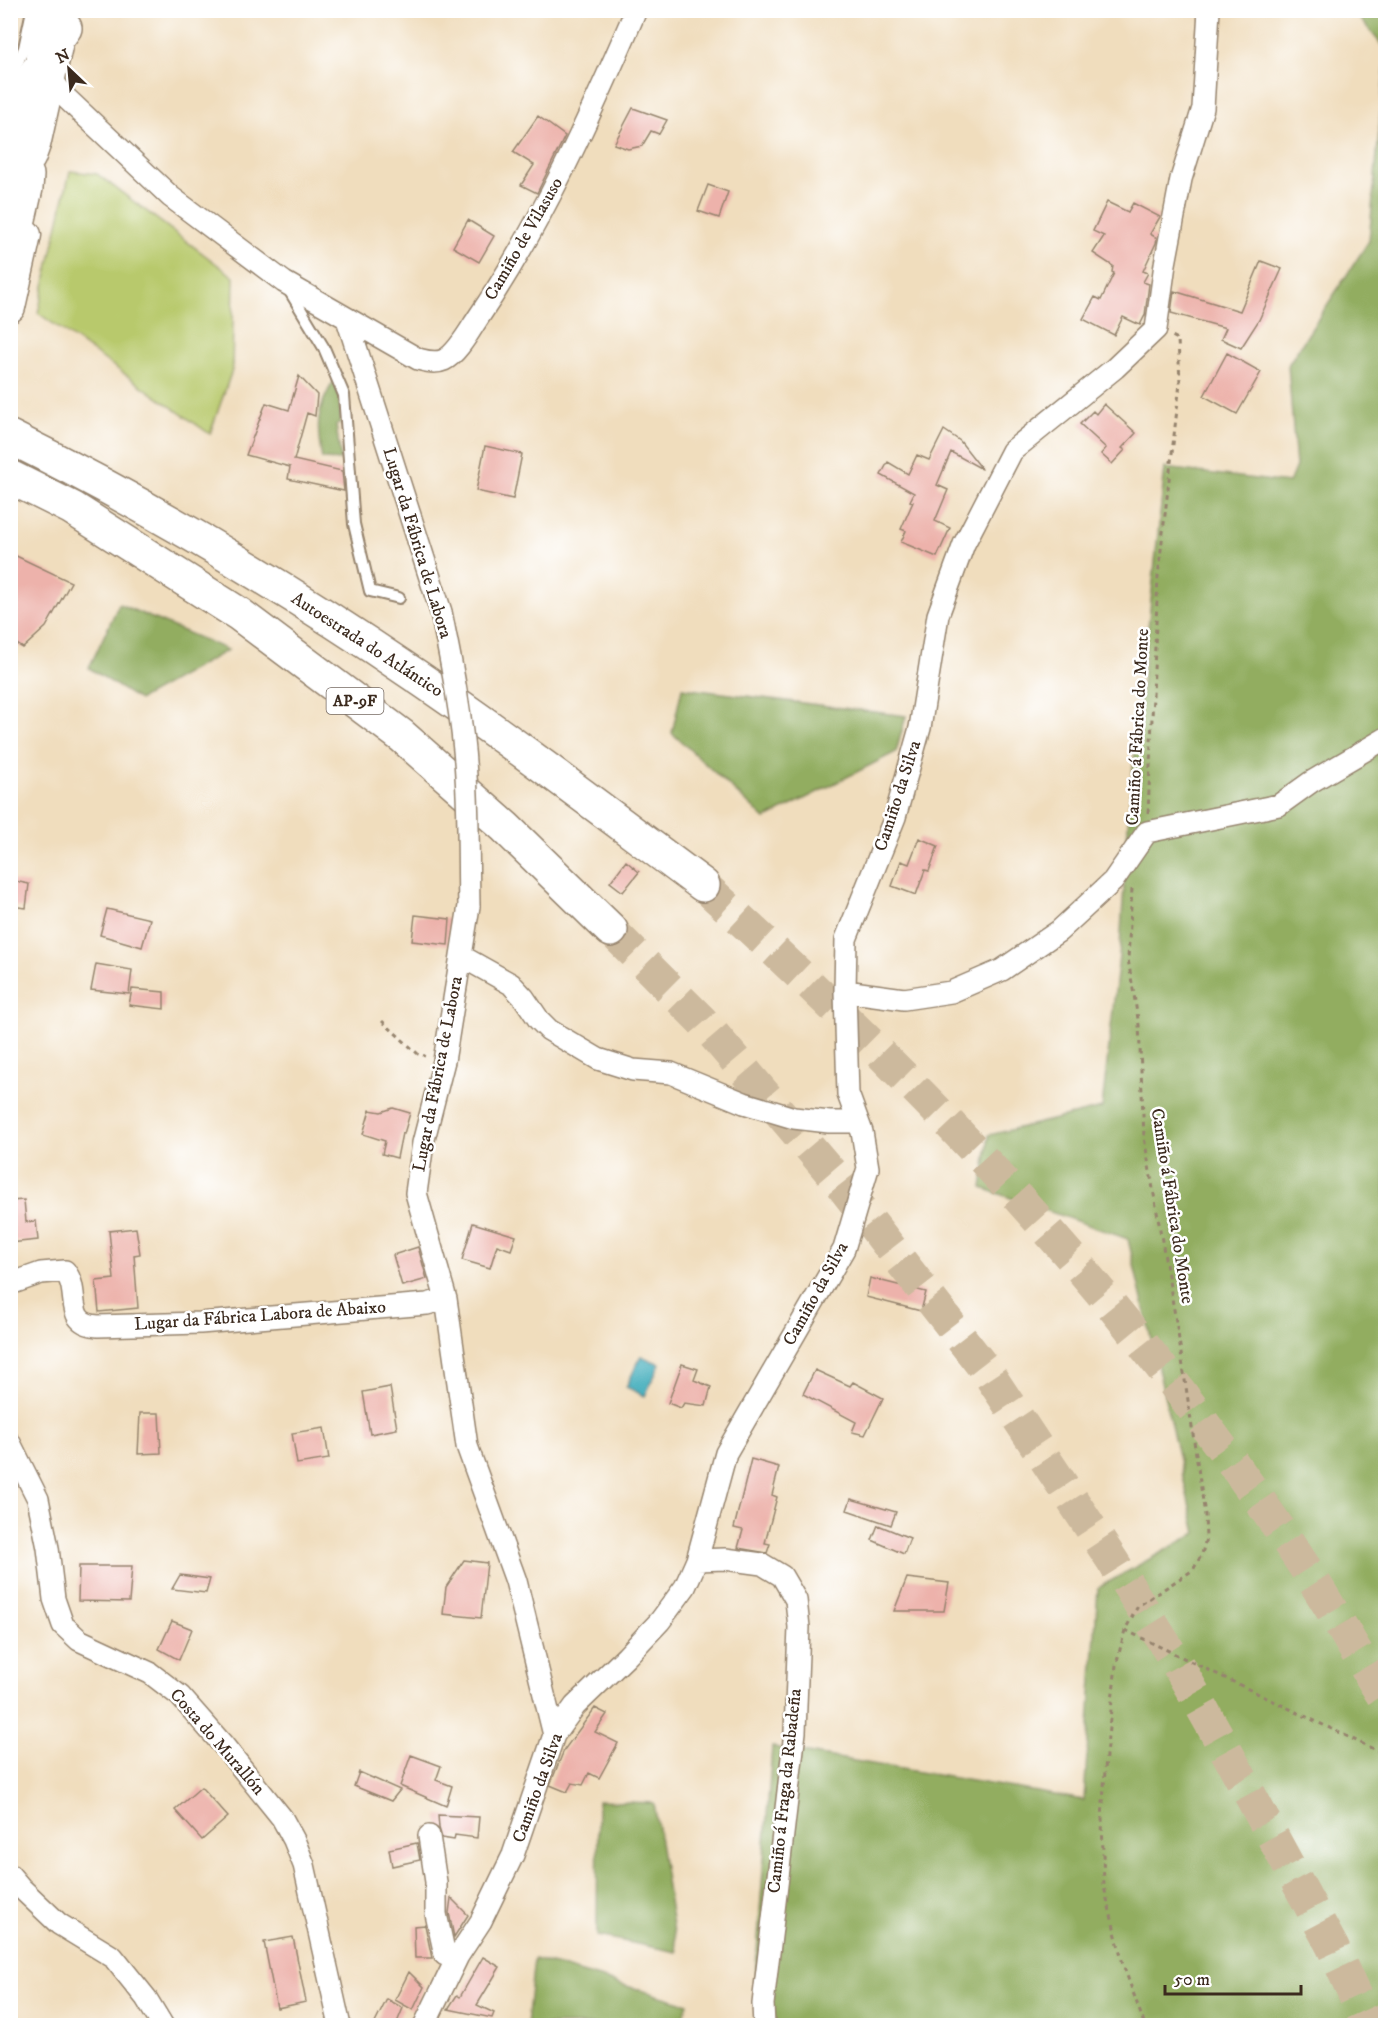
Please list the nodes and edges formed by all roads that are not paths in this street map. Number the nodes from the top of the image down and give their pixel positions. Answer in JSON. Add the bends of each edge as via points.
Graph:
{"nodes":[{"id":1,"x":32,"y":10,"type":"edge"},
{"id":2,"x":636,"y":10,"type":"edge"},
{"id":3,"x":1209,"y":10,"type":"edge"},
{"id":4,"x":59,"y":15,"type":"edge"},
{"id":5,"x":48,"y":74,"type":"junction"},
{"id":6,"x":10,"y":80,"type":"edge"},
{"id":7,"x":10,"y":117,"type":"edge"},
{"id":8,"x":15,"y":162,"type":"edge"},
{"id":9,"x":19,"y":222,"type":"edge"},
{"id":10,"x":10,"y":259,"type":"edge"},
{"id":11,"x":284,"y":282,"type":"junction"},
{"id":12,"x":10,"y":307,"type":"edge"},
{"id":13,"x":347,"y":319,"type":"junction"},
{"id":14,"x":10,"y":422,"type":"edge"},
{"id":15,"x":10,"y":438,"type":"edge"},
{"id":16,"x":79,"y":464,"type":"junction"},
{"id":17,"x":10,"y":477,"type":"edge"},
{"id":18,"x":10,"y":495,"type":"edge"},
{"id":19,"x":70,"y":517,"type":"junction"},
{"id":20,"x":399,"y":598,"type":"dead end"},
{"id":21,"x":1386,"y":738,"type":"edge"},
{"id":22,"x":703,"y":885,"type":"tunnel mouth"},
{"id":23,"x":611,"y":930,"type":"tunnel mouth"},
{"id":24,"x":461,"y":956,"type":"junction"},
{"id":25,"x":845,"y":991,"type":"junction"},
{"id":26,"x":858,"y":1122,"type":"junction"},
{"id":27,"x":10,"y":1284,"type":"edge"},
{"id":28,"x":446,"y":1299,"type":"junction"},
{"id":29,"x":10,"y":1443,"type":"edge"},
{"id":30,"x":697,"y":1560,"type":"junction"},
{"id":31,"x":554,"y":1735,"type":"junction"},
{"id":32,"x":429,"y":1836,"type":"dead end"},
{"id":33,"x":10,"y":1875,"type":"edge"},
{"id":34,"x":481,"y":1922,"type":"junction"},
{"id":35,"x":446,"y":1956,"type":"junction"},
{"id":36,"x":163,"y":2025,"type":"edge"},
{"id":37,"x":340,"y":2025,"type":"edge"},
{"id":38,"x":409,"y":2025,"type":"edge"},
{"id":39,"x":424,"y":2025,"type":"edge"},
{"id":40,"x":764,"y":2025,"type":"edge"}],
"edges":[{"from":1,"to":6,"type":"lane","via":[[24,48]]},
{"from":2,"to":13,"type":"street","name":"Camiño de Vilasuso","via":[[570,159],[506,277],[460,345],[445,360],[432,363],[417,359]]},
{"from":3,"to":25,"type":"street","name":"Camiño da Silva","via":[[1203,108],[1181,179],[1156,329],[1115,368],[1012,451],[964,544],[938,615],[920,728],[896,817],[846,939]]},
{"from":4,"to":5,"type":"main road"},
{"from":4,"to":8,"type":"highway","via":[[34,143],[29,157]]},
{"from":5,"to":7,"type":"highway"},
{"from":5,"to":8,"type":"main road"},
{"from":5,"to":9,"type":"main road"},
{"from":5,"to":11,"type":"street","via":[[64,96],[171,197]]},
{"from":8,"to":9,"type":"main road"},
{"from":8,"to":10,"type":"highway","via":[[27,175]]},
{"from":9,"to":12,"type":"main road"},
{"from":11,"to":13,"type":"street"},
{"from":11,"to":20,"type":"lane","via":[[324,348],[344,395],[354,524],[370,591]]},
{"from":13,"to":24,"type":"street","name":"Lugar da Fábrica de Labora","bridge":true,"via":[[441,612],[454,675],[466,776],[469,906]]},
{"from":14,"to":16,"type":"highway"},
{"from":15,"to":16,"type":"highway","name":"Autoestrada do Atlántico"},
{"from":16,"to":22,"type":"highway","name":"Autoestrada do Atlántico","via":[[414,675]]},
{"from":17,"to":19,"type":"highway","number":"AP-9F"},
{"from":18,"to":19,"type":"highway"},
{"from":19,"to":23,"type":"highway","number":"AP-9F","via":[[239,614],[402,736],[505,827]]},
{"from":21,"to":25,"type":"street","via":[[1279,805],[1147,832],[1113,881],[1059,931],[1002,970],[951,992],[904,999]]},
{"from":24,"to":26,"type":"street","via":[[512,984],[549,1030],[598,1059],[633,1070],[671,1073],[744,1103],[794,1118]]},
{"from":24,"to":28,"type":"street","name":"Lugar da Fábrica de Labora","via":[[416,1192]]},
{"from":25,"to":26,"type":"street","name":"Camiño da Silva","via":[[848,1094]]},
{"from":26,"to":30,"type":"street","name":"Camiño da Silva","via":[[868,1168],[844,1249],[726,1453]]},
{"from":27,"to":28,"type":"street","name":"Lugar da Fábrica Labora de Abaixo","via":[[41,1273],[65,1271],[71,1279],[78,1318],[98,1326],[200,1323],[427,1304]]},
{"from":28,"to":31,"type":"street","name":"Lugar da Fábrica de Labora","via":[[466,1446],[516,1581]]},
{"from":29,"to":37,"type":"street","name":"Costa do Murallón","via":[[38,1499],[54,1599],[63,1625],[79,1640],[150,1673],[180,1696],[282,1818],[304,1865]]},
{"from":30,"to":31,"type":"street","name":"Camiño da Silva","via":[[685,1587],[660,1621],[574,1706]]},
{"from":30,"to":40,"type":"street","name":"Camiño á Fraga da Rabadeña","via":[[762,1564],[782,1576],[795,1600],[799,1627],[795,1732],[763,2004]]},
{"from":31,"to":34,"type":"street","name":"Camiño da Silva","via":[[513,1855]]},
{"from":32,"to":35,"type":"street","via":[[436,1914]]},
{"from":33,"to":36,"type":"street","via":[[59,1924],[113,1957]]},
{"from":34,"to":35,"type":"street"},
{"from":34,"to":39,"type":"street","name":"Camiño da Silva","via":[[458,1956]]},
{"from":35,"to":38,"type":"street"}]}
